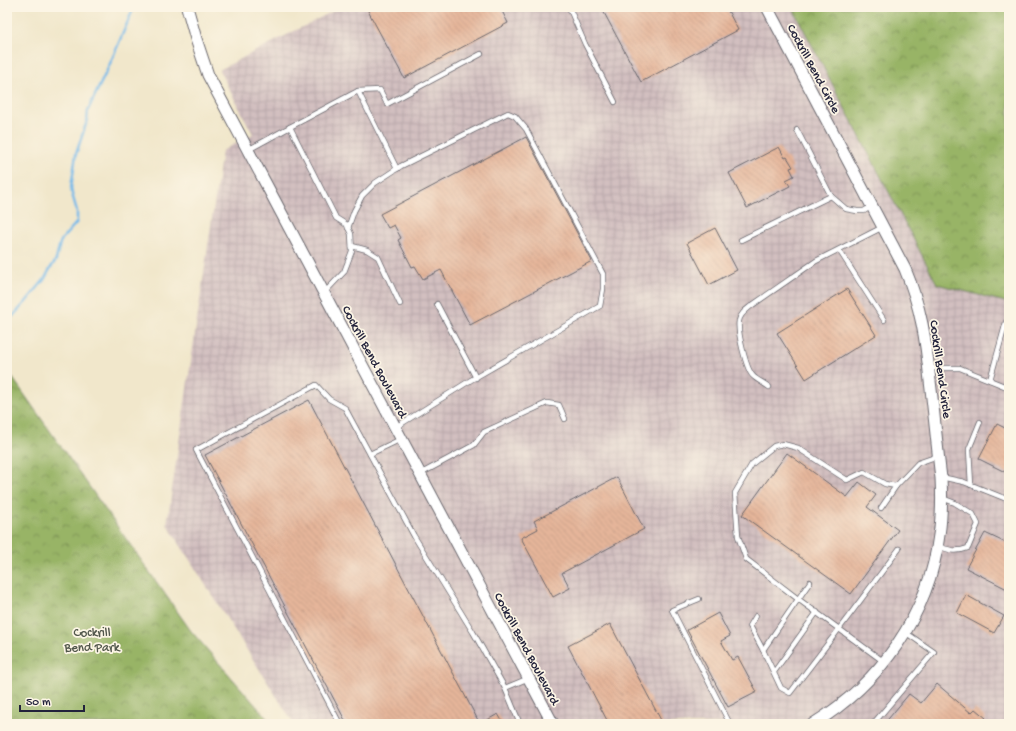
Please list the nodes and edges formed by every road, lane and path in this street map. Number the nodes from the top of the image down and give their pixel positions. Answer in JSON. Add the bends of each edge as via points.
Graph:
{"nodes":[{"id":1,"x":188,"y":7,"type":"edge"},
{"id":2,"x":569,"y":7,"type":"edge"},
{"id":3,"x":767,"y":7,"type":"edge"},
{"id":4,"x":481,"y":54,"type":"dead end"},
{"id":5,"x":358,"y":90,"type":"junction"},
{"id":6,"x":615,"y":102,"type":"dead end"},
{"id":7,"x":290,"y":127,"type":"junction"},
{"id":8,"x":797,"y":130,"type":"dead end"},
{"id":9,"x":248,"y":150,"type":"junction"},
{"id":10,"x":397,"y":169,"type":"junction"},
{"id":11,"x":831,"y":196,"type":"junction"},
{"id":12,"x":872,"y":206,"type":"junction"},
{"id":13,"x":883,"y":227,"type":"junction"},
{"id":14,"x":348,"y":228,"type":"junction"},
{"id":15,"x":741,"y":240,"type":"dead end"},
{"id":16,"x":352,"y":246,"type":"junction"},
{"id":17,"x":839,"y":250,"type":"junction"},
{"id":18,"x":324,"y":293,"type":"junction"},
{"id":19,"x":400,"y":304,"type":"dead end"},
{"id":20,"x":437,"y":304,"type":"dead end"},
{"id":21,"x":884,"y":320,"type":"dead end"},
{"id":22,"x":1006,"y":322,"type":"dead end"},
{"id":23,"x":929,"y":368,"type":"junction"},
{"id":24,"x":476,"y":378,"type":"junction"},
{"id":25,"x":990,"y":380,"type":"junction"},
{"id":26,"x":769,"y":387,"type":"dead end"},
{"id":27,"x":1009,"y":388,"type":"edge"},
{"id":28,"x":565,"y":419,"type":"dead end"},
{"id":29,"x":980,"y":422,"type":"dead end"},
{"id":30,"x":396,"y":428,"type":"junction"},
{"id":31,"x":402,"y":439,"type":"junction"},
{"id":32,"x":370,"y":454,"type":"junction"},
{"id":33,"x":939,"y":456,"type":"junction"},
{"id":34,"x":420,"y":474,"type":"junction"},
{"id":35,"x":941,"y":477,"type":"junction"},
{"id":36,"x":971,"y":485,"type":"junction"},
{"id":37,"x":896,"y":486,"type":"junction"},
{"id":38,"x":942,"y":498,"type":"junction"},
{"id":39,"x":1009,"y":500,"type":"edge"},
{"id":40,"x":881,"y":508,"type":"dead end"},
{"id":41,"x":937,"y":546,"type":"junction"},
{"id":42,"x":899,"y":549,"type":"dead end"},
{"id":43,"x":810,"y":582,"type":"dead end"},
{"id":44,"x":699,"y":599,"type":"dead end"},
{"id":45,"x":798,"y":599,"type":"junction"},
{"id":46,"x":817,"y":612,"type":"junction"},
{"id":47,"x":756,"y":616,"type":"dead end"},
{"id":48,"x":839,"y":629,"type":"junction"},
{"id":49,"x":905,"y":632,"type":"junction"},
{"id":50,"x":763,"y":650,"type":"junction"},
{"id":51,"x":884,"y":662,"type":"junction"},
{"id":52,"x":774,"y":672,"type":"junction"},
{"id":53,"x":529,"y":678,"type":"junction"},
{"id":54,"x":505,"y":688,"type":"junction"},
{"id":55,"x":340,"y":724,"type":"edge"},
{"id":56,"x":520,"y":724,"type":"edge"},
{"id":57,"x":553,"y":724,"type":"edge"},
{"id":58,"x":730,"y":724,"type":"edge"},
{"id":59,"x":815,"y":724,"type":"edge"},
{"id":60,"x":873,"y":724,"type":"edge"}],
"edges":[{"from":1,"to":9,"type":"street","name":"Cockrill Bend Boulevard","via":[[208,75]]},
{"from":2,"to":6,"type":"lane"},
{"from":3,"to":12,"type":"street","name":"Cockrill Bend Circle"},
{"from":4,"to":5,"type":"lane","via":[[387,104],[380,90]]},
{"from":5,"to":7,"type":"lane"},
{"from":5,"to":10,"type":"lane"},
{"from":7,"to":9,"type":"lane"},
{"from":7,"to":14,"type":"lane","via":[[336,218]]},
{"from":8,"to":11,"type":"lane"},
{"from":9,"to":18,"type":"street","name":"Cockrill Bend Boulevard"},
{"from":10,"to":14,"type":"lane","via":[[375,183],[362,196]]},
{"from":10,"to":24,"type":"lane","via":[[508,113],[515,116],[526,129],[603,274],[600,306]]},
{"from":11,"to":12,"type":"lane","via":[[846,209],[864,211]]},
{"from":11,"to":15,"type":"lane"},
{"from":12,"to":13,"type":"street","name":"Cockrill Bend Circle"},
{"from":13,"to":17,"type":"lane"},
{"from":13,"to":23,"type":"street","name":"Cockrill Bend Circle","via":[[916,297],[923,324]]},
{"from":14,"to":16,"type":"lane"},
{"from":16,"to":18,"type":"lane","via":[[344,272]]},
{"from":16,"to":19,"type":"lane","via":[[368,250],[378,257]]},
{"from":17,"to":21,"type":"lane"},
{"from":17,"to":26,"type":"lane","via":[[816,261],[742,314],[739,329],[745,360],[752,376]]},
{"from":18,"to":30,"type":"street","name":"Cockrill Bend Boulevard"},
{"from":20,"to":24,"type":"lane"},
{"from":22,"to":25,"type":"lane"},
{"from":23,"to":25,"type":"lane","via":[[960,368]]},
{"from":23,"to":33,"type":"street","name":"Cockrill Bend Circle"},
{"from":24,"to":30,"type":"lane"},
{"from":25,"to":27,"type":"lane"},
{"from":28,"to":34,"type":"lane","via":[[558,405],[547,403],[484,432],[474,445]]},
{"from":29,"to":36,"type":"lane","via":[[969,449]]},
{"from":30,"to":31,"type":"street","name":"Cockrill Bend Boulevard"},
{"from":31,"to":32,"type":"lane"},
{"from":31,"to":34,"type":"street","name":"Cockrill Bend Boulevard"},
{"from":32,"to":54,"type":"lane","via":[[414,536]]},
{"from":32,"to":55,"type":"lane","via":[[345,408],[329,399],[316,385],[196,450]]},
{"from":33,"to":35,"type":"street","name":"Cockrill Bend Circle"},
{"from":33,"to":37,"type":"lane","via":[[918,463]]},
{"from":34,"to":53,"type":"street","name":"Cockrill Bend Boulevard"},
{"from":35,"to":36,"type":"lane"},
{"from":35,"to":38,"type":"street","name":"Cockrill Bend Circle"},
{"from":36,"to":39,"type":"lane"},
{"from":37,"to":40,"type":"lane"},
{"from":37,"to":45,"type":"lane","via":[[885,484],[864,472],[847,480],[798,448],[783,444],[774,446],[752,464],[735,493],[738,536],[746,559]]},
{"from":38,"to":41,"type":"street","name":"Cockrill Bend Circle"},
{"from":38,"to":41,"type":"lane","via":[[973,514],[978,524],[968,548],[956,551]]},
{"from":41,"to":49,"type":"street","name":"Cockrill Bend Circle","via":[[925,590]]},
{"from":42,"to":48,"type":"lane"},
{"from":43,"to":45,"type":"lane"},
{"from":44,"to":58,"type":"lane","via":[[672,610]]},
{"from":45,"to":46,"type":"lane"},
{"from":45,"to":50,"type":"lane"},
{"from":46,"to":48,"type":"lane"},
{"from":46,"to":52,"type":"lane"},
{"from":47,"to":50,"type":"lane","via":[[750,626]]},
{"from":48,"to":51,"type":"lane"},
{"from":48,"to":52,"type":"lane","via":[[790,692],[781,688]]},
{"from":49,"to":51,"type":"street","name":"Cockrill Bend Circle"},
{"from":49,"to":60,"type":"lane","via":[[934,652]]},
{"from":50,"to":52,"type":"lane"},
{"from":51,"to":59,"type":"street","name":"Cockrill Bend Circle","via":[[846,701]]},
{"from":53,"to":54,"type":"lane"},
{"from":53,"to":57,"type":"street","name":"Cockrill Bend Boulevard"},
{"from":54,"to":56,"type":"lane"}]}
